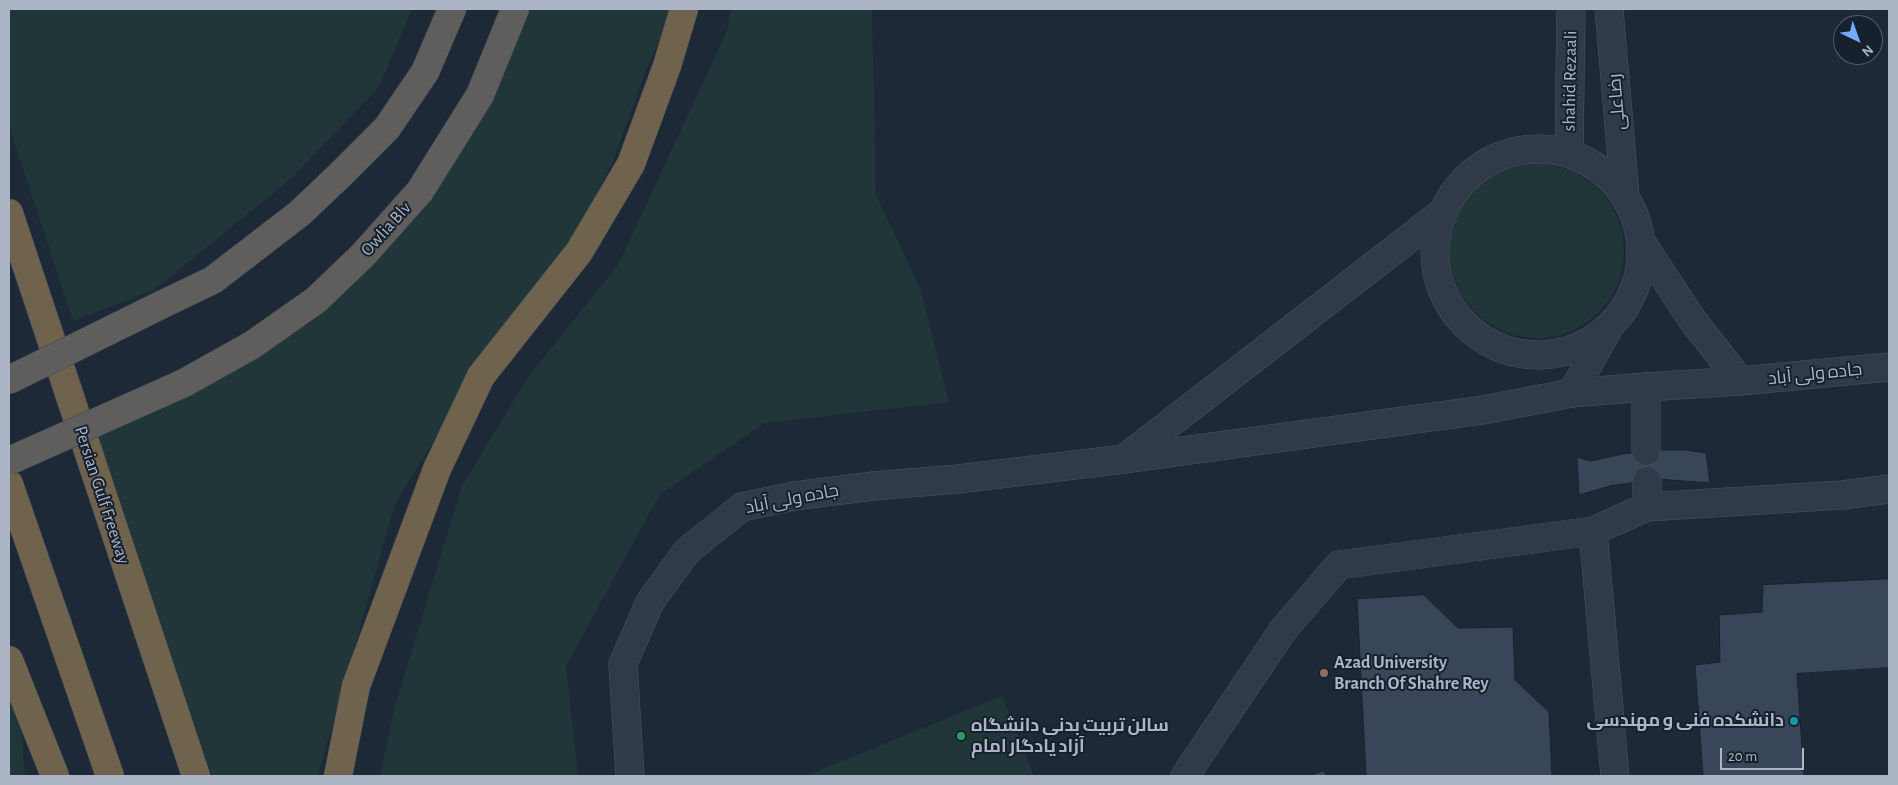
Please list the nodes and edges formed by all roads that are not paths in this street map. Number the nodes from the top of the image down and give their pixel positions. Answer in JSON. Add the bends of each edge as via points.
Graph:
{"nodes":[{"id":1,"x":452,"y":9,"type":"edge"},
{"id":2,"x":514,"y":9,"type":"edge"},
{"id":3,"x":684,"y":9,"type":"edge"},
{"id":4,"x":1571,"y":9,"type":"edge"},
{"id":5,"x":1609,"y":9,"type":"edge"},
{"id":6,"x":1569,"y":153,"type":"junction"},
{"id":7,"x":1625,"y":195,"type":"junction"},
{"id":8,"x":1443,"y":212,"type":"junction"},
{"id":9,"x":9,"y":213,"type":"edge"},
{"id":10,"x":1642,"y":243,"type":"junction"},
{"id":11,"x":1608,"y":330,"type":"junction"},
{"id":12,"x":1889,"y":367,"type":"edge"},
{"id":13,"x":9,"y":380,"type":"edge"},
{"id":14,"x":1740,"y":382,"type":"junction"},
{"id":15,"x":1646,"y":387,"type":"junction"},
{"id":16,"x":1572,"y":393,"type":"junction"},
{"id":17,"x":1646,"y":451,"type":"dead end"},
{"id":18,"x":1124,"y":459,"type":"junction"},
{"id":19,"x":9,"y":462,"type":"edge"},
{"id":20,"x":9,"y":484,"type":"edge"},
{"id":21,"x":1889,"y":489,"type":"edge"},
{"id":22,"x":1593,"y":531,"type":"junction"},
{"id":23,"x":9,"y":660,"type":"edge"},
{"id":24,"x":32,"y":718,"type":"junction"},
{"id":25,"x":42,"y":776,"type":"edge"},
{"id":26,"x":55,"y":776,"type":"edge"},
{"id":27,"x":110,"y":776,"type":"edge"},
{"id":28,"x":196,"y":776,"type":"edge"},
{"id":29,"x":338,"y":776,"type":"edge"},
{"id":30,"x":630,"y":776,"type":"edge"},
{"id":31,"x":1185,"y":776,"type":"edge"},
{"id":32,"x":1615,"y":776,"type":"edge"}],
"edges":[{"from":1,"to":13,"type":"highway","bridge":true,"via":[[425,72],[387,128],[300,214],[213,280]]},
{"from":2,"to":19,"type":"highway","name":"Owlia Blv","bridge":true,"via":[[480,95],[420,191],[316,300],[252,345],[184,383]]},
{"from":3,"to":29,"type":"highway","via":[[631,164],[579,252],[481,376],[437,469],[356,686]]},
{"from":4,"to":6,"type":"street","name":"shahid Rezaali"},
{"from":5,"to":7,"type":"street","name":"رضاعلی"},
{"from":6,"to":7,"type":"street","via":[[1601,169]]},
{"from":6,"to":8,"type":"street","via":[[1539,149],[1509,153],[1481,166],[1459,186]]},
{"from":7,"to":10,"type":"street","via":[[1636,218]]},
{"from":8,"to":11,"type":"street","via":[[1436,238],[1437,274],[1442,292],[1455,315],[1474,334],[1497,348],[1523,355],[1581,347]]},
{"from":8,"to":18,"type":"street"},
{"from":9,"to":28,"type":"highway","name":"Persian Gulf Freeway"},
{"from":10,"to":11,"type":"street","via":[[1640,275],[1628,305]]},
{"from":10,"to":14,"type":"street","via":[[1691,318]]},
{"from":11,"to":16,"type":"street"},
{"from":12,"to":14,"type":"street","name":"جاده ولی آباد"},
{"from":14,"to":15,"type":"street","name":"جاده ولی آباد"},
{"from":15,"to":16,"type":"street","name":"جاده ولی آباد"},
{"from":15,"to":17,"type":"street"},
{"from":16,"to":18,"type":"street","name":"جاده ولی آباد","via":[[1483,410]]},
{"from":18,"to":30,"type":"street","name":"جاده ولی آباد","via":[[873,486],[742,506],[687,550],[650,602],[623,664]]},
{"from":20,"to":27,"type":"highway"},
{"from":21,"to":22,"type":"street","via":[[1842,495],[1647,494]]},
{"from":22,"to":31,"type":"street","via":[[1339,565],[1283,630]]},
{"from":22,"to":32,"type":"street"},
{"from":23,"to":24,"type":"highway"},
{"from":24,"to":25,"type":"highway"},
{"from":24,"to":26,"type":"highway"}]}
